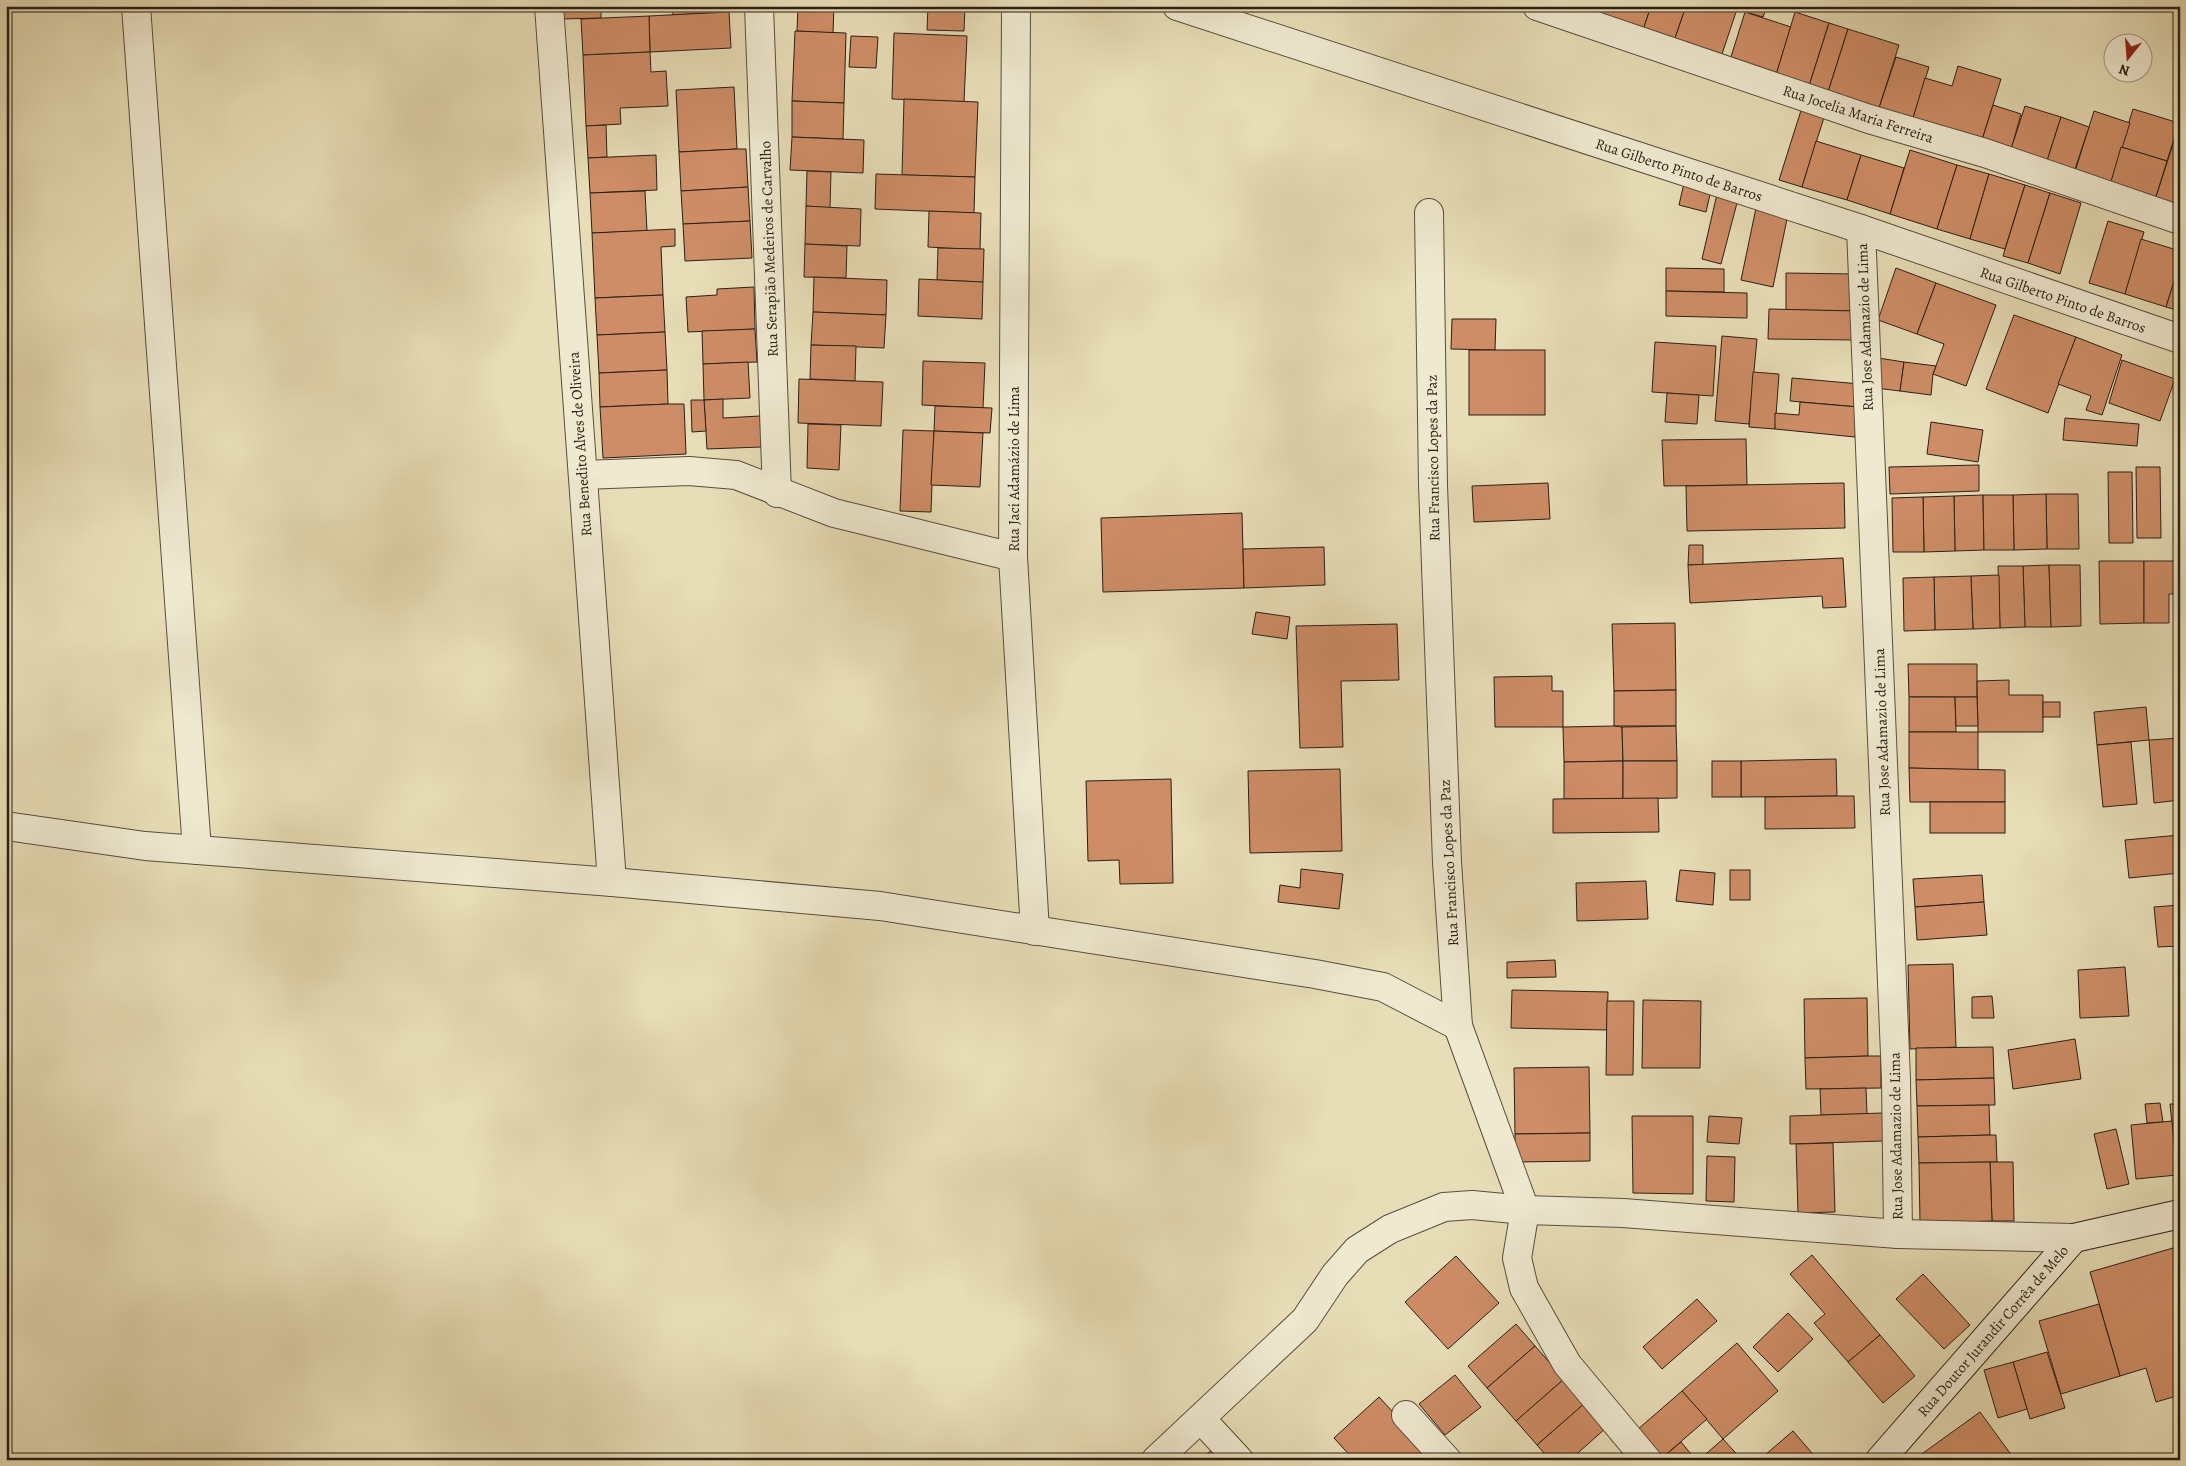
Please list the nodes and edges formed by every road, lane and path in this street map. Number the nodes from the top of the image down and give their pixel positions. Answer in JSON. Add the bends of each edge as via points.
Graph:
{"nodes":[{"id":1,"x":136,"y":6,"type":"edge"},
{"id":2,"x":549,"y":6,"type":"edge"},
{"id":3,"x":759,"y":6,"type":"edge"},
{"id":4,"x":1016,"y":6,"type":"edge"},
{"id":5,"x":1177,"y":6,"type":"edge"},
{"id":6,"x":1537,"y":6,"type":"edge"},
{"id":7,"x":1429,"y":213,"type":"dead end"},
{"id":8,"x":2180,"y":220,"type":"edge"},
{"id":9,"x":1861,"y":229,"type":"junction"},
{"id":10,"x":2180,"y":340,"type":"edge"},
{"id":11,"x":583,"y":475,"type":"junction"},
{"id":12,"x":777,"y":493,"type":"junction"},
{"id":13,"x":1013,"y":557,"type":"junction"},
{"id":14,"x":6,"y":826,"type":"edge"},
{"id":15,"x":197,"y":850,"type":"junction"},
{"id":16,"x":612,"y":882,"type":"junction"},
{"id":17,"x":1035,"y":931,"type":"junction"},
{"id":18,"x":1458,"y":1026,"type":"junction"},
{"id":19,"x":1525,"y":1210,"type":"junction"},
{"id":20,"x":2180,"y":1214,"type":"edge"},
{"id":21,"x":1898,"y":1234,"type":"junction"},
{"id":22,"x":2074,"y":1238,"type":"junction"},
{"id":23,"x":1406,"y":1415,"type":"dead end"},
{"id":24,"x":1201,"y":1419,"type":"junction"},
{"id":25,"x":1156,"y":1460,"type":"edge"},
{"id":26,"x":1238,"y":1460,"type":"edge"},
{"id":27,"x":1448,"y":1460,"type":"edge"},
{"id":28,"x":1646,"y":1460,"type":"edge"},
{"id":29,"x":1880,"y":1460,"type":"edge"}],
"edges":[{"from":1,"to":15,"type":"street"},
{"from":2,"to":11,"type":"street","name":"Rua Benedito Alves de Oliveira"},
{"from":3,"to":12,"type":"street","name":"Rua Serapião Medeiros de Carvalho"},
{"from":4,"to":13,"type":"street","name":"Rua Jaci Adamázio de Lima"},
{"from":5,"to":9,"type":"street","name":"Rua Gilberto Pinto de Barros"},
{"from":6,"to":8,"type":"street","name":"Rua Jocelia Maria Ferreira"},
{"from":7,"to":18,"type":"street","name":"Rua Francisco Lopes da Paz","via":[[1433,485],[1447,862]]},
{"from":9,"to":10,"type":"street","name":"Rua Gilberto Pinto de Barros"},
{"from":9,"to":21,"type":"street","name":"Rua Jose Adamazio de Lima","via":[[1896,1079]]},
{"from":11,"to":12,"type":"street","via":[[689,471],[736,475]]},
{"from":11,"to":16,"type":"street","name":"Rua Benedito Alves de Oliveira"},
{"from":12,"to":13,"type":"street","via":[[834,513]]},
{"from":13,"to":17,"type":"street","name":"Rua Jaci Adamázio de Lima"},
{"from":14,"to":15,"type":"street","via":[[145,846]]},
{"from":15,"to":16,"type":"street"},
{"from":16,"to":17,"type":"street","via":[[880,906]]},
{"from":17,"to":18,"type":"street","via":[[1383,987]]},
{"from":18,"to":19,"type":"street","name":"Rua Francisco Lopes da Paz"},
{"from":19,"to":21,"type":"street","via":[[1623,1213]]},
{"from":19,"to":24,"type":"street","via":[[1472,1205],[1444,1207],[1390,1228],[1357,1250],[1334,1276],[1305,1320]]},
{"from":19,"to":28,"type":"street","name":"Rua Francisco Lopes da Paz","via":[[1517,1258],[1524,1288],[1567,1364]]},
{"from":20,"to":22,"type":"street","name":"Rua Doutor Jurandir Corrêa de Melo"},
{"from":21,"to":22,"type":"street"},
{"from":22,"to":29,"type":"street","name":"Rua Doutor Jurandir Corrêa de Melo"},
{"from":23,"to":27,"type":"street"},
{"from":24,"to":25,"type":"street"},
{"from":24,"to":26,"type":"street"}]}
